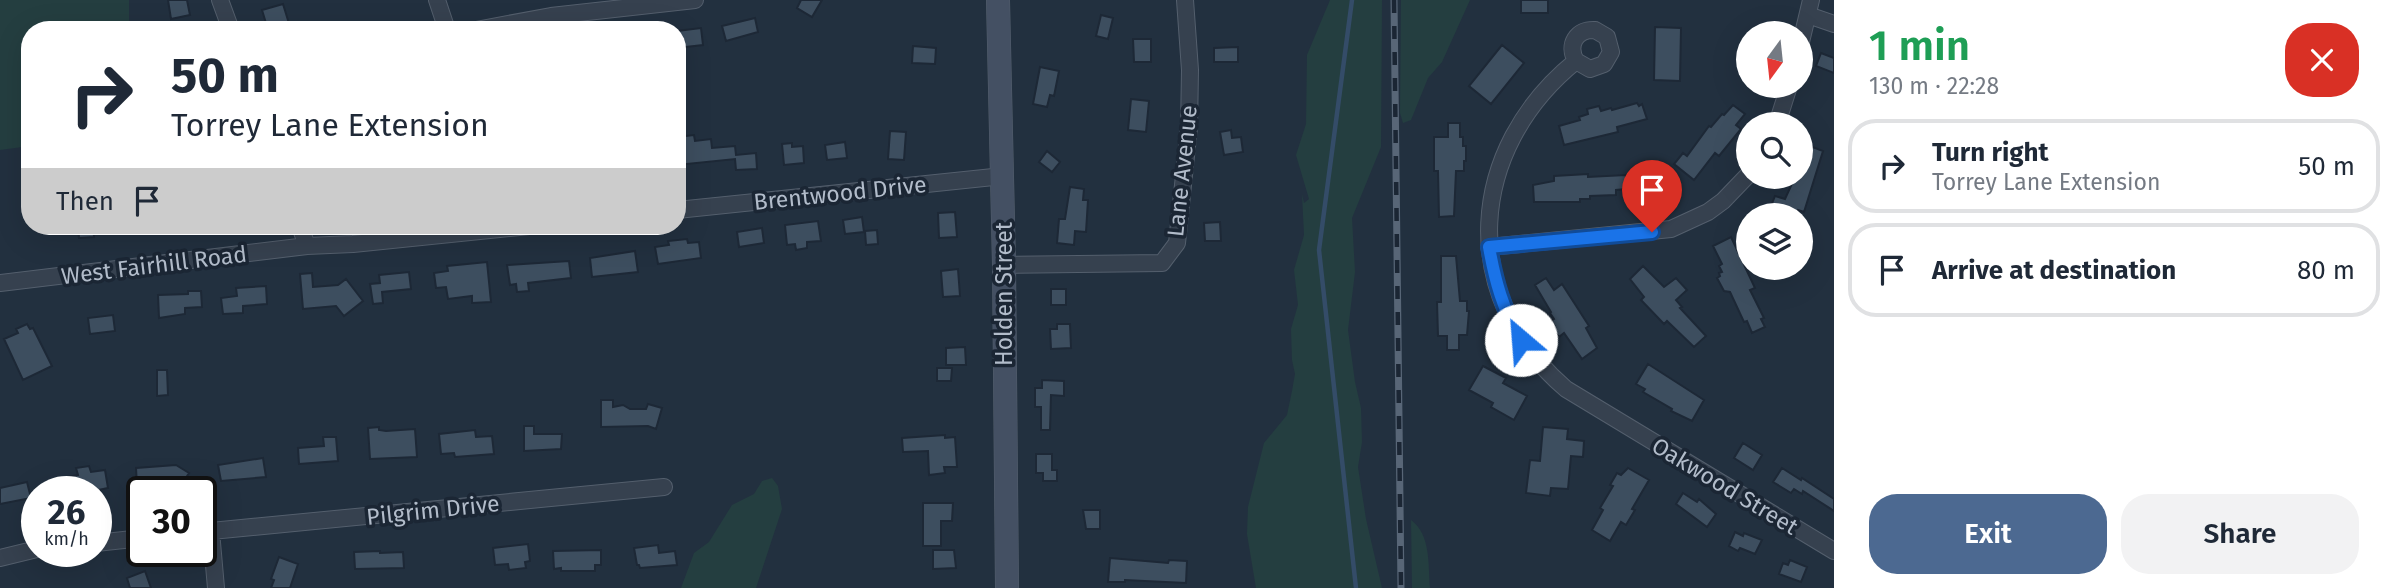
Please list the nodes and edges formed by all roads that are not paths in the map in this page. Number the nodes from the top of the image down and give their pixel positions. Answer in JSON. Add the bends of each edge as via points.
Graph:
{"nodes":[{"id":1,"x":220,"y":0,"type":"edge"},
{"id":2,"x":437,"y":0,"type":"edge"},
{"id":3,"x":695,"y":0,"type":"edge"},
{"id":4,"x":998,"y":0,"type":"edge"},
{"id":5,"x":1185,"y":0,"type":"edge"},
{"id":6,"x":1810,"y":7,"type":"edge"},
{"id":7,"x":228,"y":21,"type":"edge"},
{"id":8,"x":444,"y":21,"type":"edge"},
{"id":9,"x":524,"y":21,"type":"edge"},
{"id":10,"x":1834,"y":24,"type":"edge"},
{"id":11,"x":1576,"y":61,"type":"dead end"},
{"id":12,"x":1003,"y":176,"type":"junction"},
{"id":13,"x":1736,"y":187,"type":"edge"},
{"id":14,"x":686,"y":209,"type":"edge"},
{"id":15,"x":303,"y":235,"type":"edge"},
{"id":16,"x":438,"y":235,"type":"edge"},
{"id":17,"x":307,"y":246,"type":"junction"},
{"id":18,"x":1489,"y":247,"type":"junction"},
{"id":19,"x":1004,"y":265,"type":"junction"},
{"id":20,"x":0,"y":283,"type":"edge"},
{"id":21,"x":664,"y":487,"type":"dead end"},
{"id":22,"x":217,"y":531,"type":"edge"},
{"id":23,"x":1834,"y":551,"type":"edge"},
{"id":24,"x":21,"y":553,"type":"edge"},
{"id":25,"x":0,"y":558,"type":"edge"},
{"id":26,"x":212,"y":567,"type":"edge"},
{"id":27,"x":216,"y":588,"type":"edge"},
{"id":28,"x":1007,"y":588,"type":"edge"}],
"edges":[{"from":1,"to":7,"type":"street"},
{"from":2,"to":8,"type":"street"},
{"from":3,"to":9,"type":"street"},
{"from":4,"to":12,"type":"main road","name":"Holden Street"},
{"from":5,"to":19,"type":"street","name":"Lane Avenue","via":[[1189,127],[1177,243],[1162,264]]},
{"from":6,"to":10,"type":"street"},
{"from":11,"to":18,"type":"street","name":"Oakwood Street","via":[[1534,103],[1513,135],[1490,200]]},
{"from":12,"to":14,"type":"street","name":"Brentwood Drive"},
{"from":12,"to":19,"type":"main road","name":"Holden Street"},
{"from":13,"to":18,"type":"street","via":[[1708,212],[1671,229]]},
{"from":15,"to":17,"type":"street"},
{"from":16,"to":17,"type":"street"},
{"from":17,"to":20,"type":"street","name":"West Fairhill Road"},
{"from":18,"to":23,"type":"street","name":"Oakwood Street","via":[[1498,290],[1512,325],[1559,384]]},
{"from":19,"to":28,"type":"main road","name":"Holden Street"},
{"from":21,"to":22,"type":"street","name":"Pilgrim Drive"},
{"from":24,"to":25,"type":"street"},
{"from":26,"to":27,"type":"street"}]}
